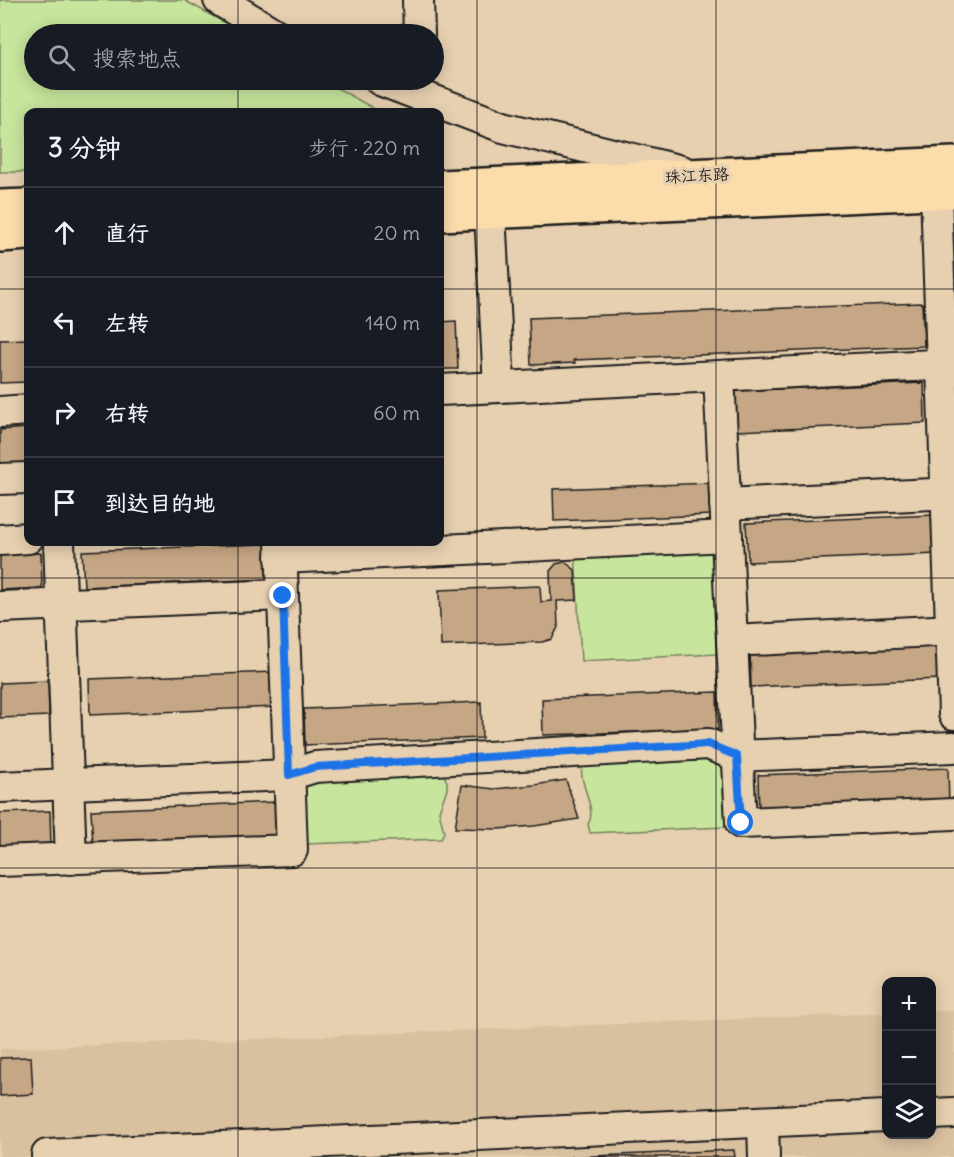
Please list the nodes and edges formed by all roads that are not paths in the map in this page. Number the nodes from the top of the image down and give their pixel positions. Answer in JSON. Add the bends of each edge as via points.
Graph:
{"nodes":[{"id":1,"x":219,"y":0,"type":"edge"},
{"id":2,"x":418,"y":0,"type":"edge"},
{"id":3,"x":259,"y":24,"type":"edge"},
{"id":4,"x":419,"y":24,"type":"edge"},
{"id":5,"x":423,"y":90,"type":"edge"},
{"id":6,"x":954,"y":164,"type":"edge"},
{"id":7,"x":697,"y":175,"type":"junction"},
{"id":8,"x":444,"y":187,"type":"edge"},
{"id":9,"x":945,"y":192,"type":"edge"},
{"id":10,"x":24,"y":206,"type":"edge"},
{"id":11,"x":0,"y":207,"type":"edge"},
{"id":12,"x":490,"y":212,"type":"junction"},
{"id":13,"x":444,"y":214,"type":"edge"},
{"id":14,"x":24,"y":233,"type":"edge"},
{"id":15,"x":0,"y":235,"type":"edge"},
{"id":16,"x":948,"y":365,"type":"edge"},
{"id":17,"x":719,"y":376,"type":"junction"},
{"id":18,"x":499,"y":387,"type":"junction"},
{"id":19,"x":444,"y":390,"type":"edge"},
{"id":20,"x":24,"y":410,"type":"edge"},
{"id":21,"x":0,"y":412,"type":"edge"},
{"id":22,"x":24,"y":478,"type":"edge"},
{"id":23,"x":0,"y":479,"type":"edge"},
{"id":24,"x":950,"y":493,"type":"edge"},
{"id":25,"x":725,"y":504,"type":"junction"},
{"id":26,"x":727,"y":536,"type":"junction"},
{"id":27,"x":24,"y":538,"type":"edge"},
{"id":28,"x":0,"y":540,"type":"edge"},
{"id":29,"x":444,"y":545,"type":"edge"},
{"id":30,"x":59,"y":546,"type":"edge"},
{"id":31,"x":408,"y":546,"type":"edge"},
{"id":32,"x":281,"y":550,"type":"edge"},
{"id":33,"x":283,"y":596,"type":"junction"},
{"id":34,"x":62,"y":605,"type":"junction"},
{"id":35,"x":0,"y":607,"type":"edge"},
{"id":36,"x":952,"y":630,"type":"edge"},
{"id":37,"x":732,"y":641,"type":"junction"},
{"id":38,"x":954,"y":714,"type":"edge"},
{"id":39,"x":954,"y":747,"type":"edge"},
{"id":40,"x":737,"y":756,"type":"junction"},
{"id":41,"x":289,"y":775,"type":"junction"},
{"id":42,"x":68,"y":784,"type":"junction"},
{"id":43,"x":0,"y":787,"type":"edge"},
{"id":44,"x":954,"y":814,"type":"edge"},
{"id":45,"x":71,"y":859,"type":"junction"},
{"id":46,"x":0,"y":861,"type":"edge"},
{"id":47,"x":954,"y":1113,"type":"edge"},
{"id":48,"x":936,"y":1114,"type":"edge"},
{"id":49,"x":882,"y":1116,"type":"edge"},
{"id":50,"x":763,"y":1122,"type":"junction"},
{"id":51,"x":47,"y":1157,"type":"edge"},
{"id":52,"x":764,"y":1157,"type":"edge"}],
"edges":[{"from":1,"to":3,"type":"street"},
{"from":2,"to":4,"type":"street"},
{"from":5,"to":7,"type":"street","via":[[503,127]]},
{"from":6,"to":7,"type":"main road","name":"珠江东路"},
{"from":7,"to":8,"type":"main road","name":"珠江东路"},
{"from":9,"to":12,"type":"main road","name":"珠江东路"},
{"from":9,"to":16,"type":"street"},
{"from":10,"to":11,"type":"main road"},
{"from":12,"to":13,"type":"main road","name":"珠江东路"},
{"from":12,"to":18,"type":"street"},
{"from":14,"to":15,"type":"main road"},
{"from":16,"to":17,"type":"street"},
{"from":16,"to":24,"type":"street"},
{"from":17,"to":18,"type":"street"},
{"from":17,"to":25,"type":"street"},
{"from":18,"to":19,"type":"street"},
{"from":20,"to":21,"type":"street"},
{"from":22,"to":23,"type":"street"},
{"from":24,"to":25,"type":"street"},
{"from":24,"to":36,"type":"street"},
{"from":25,"to":26,"type":"street"},
{"from":26,"to":29,"type":"street"},
{"from":26,"to":37,"type":"street"},
{"from":27,"to":28,"type":"street"},
{"from":30,"to":34,"type":"street"},
{"from":31,"to":32,"type":"street"},
{"from":32,"to":33,"type":"street"},
{"from":33,"to":34,"type":"street"},
{"from":33,"to":41,"type":"street"},
{"from":34,"to":35,"type":"street"},
{"from":34,"to":42,"type":"street"},
{"from":36,"to":37,"type":"street"},
{"from":36,"to":38,"type":"street"},
{"from":37,"to":40,"type":"street"},
{"from":39,"to":40,"type":"street"},
{"from":40,"to":41,"type":"street","via":[[708,744],[315,767]]},
{"from":40,"to":44,"type":"street","via":[[741,823]]},
{"from":41,"to":42,"type":"street"},
{"from":41,"to":45,"type":"street","via":[[292,850]]},
{"from":42,"to":43,"type":"street"},
{"from":42,"to":45,"type":"street"},
{"from":45,"to":46,"type":"street"},
{"from":47,"to":48,"type":"street"},
{"from":49,"to":50,"type":"street"},
{"from":50,"to":51,"type":"street"},
{"from":50,"to":52,"type":"street"}]}
